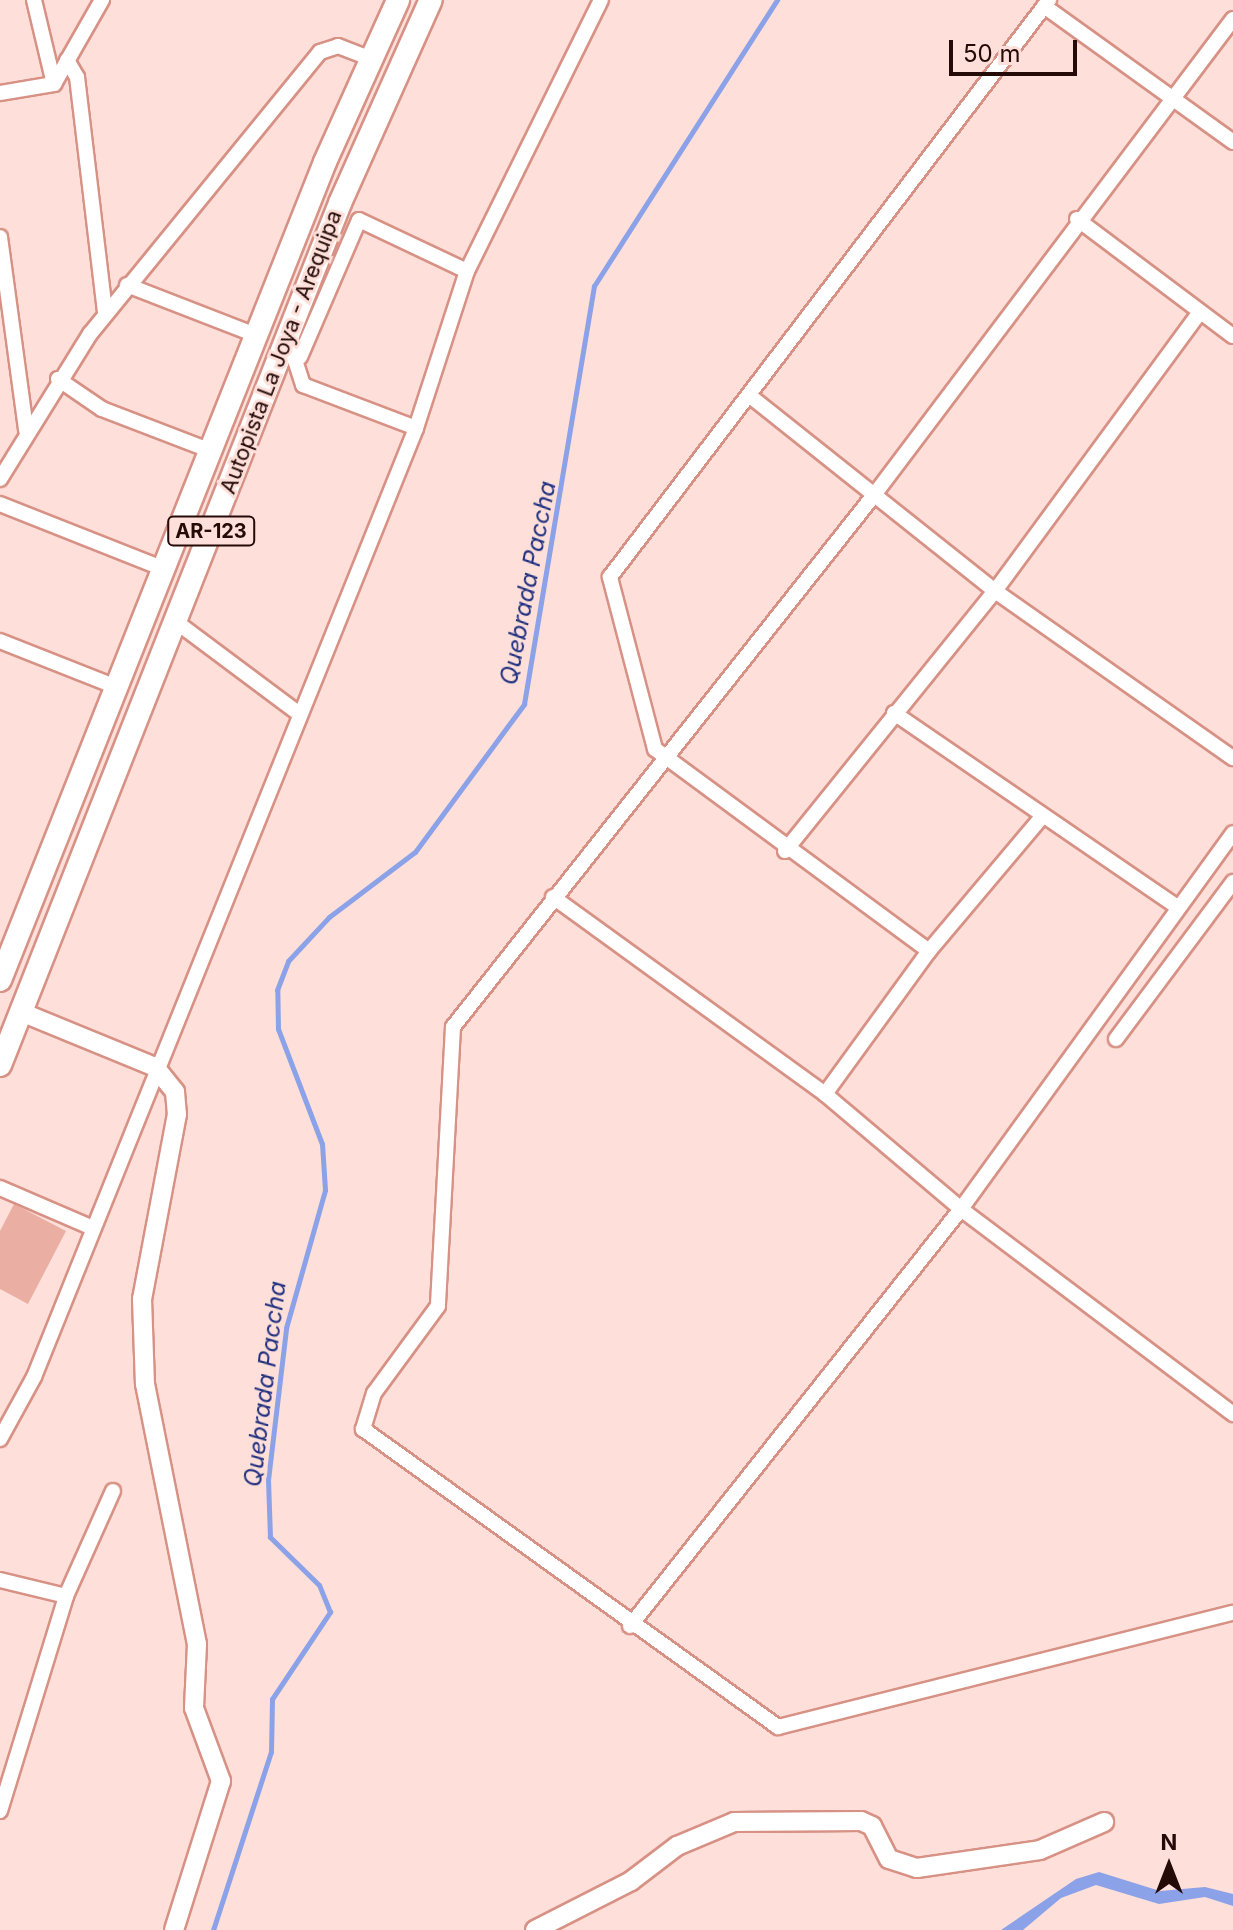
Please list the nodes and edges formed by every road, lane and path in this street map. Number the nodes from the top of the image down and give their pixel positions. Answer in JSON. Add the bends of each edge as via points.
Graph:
{"nodes":[{"id":1,"x":34,"y":0,"type":"edge"},
{"id":2,"x":102,"y":0,"type":"edge"},
{"id":3,"x":398,"y":0,"type":"edge"},
{"id":4,"x":431,"y":0,"type":"edge"},
{"id":5,"x":601,"y":0,"type":"edge"},
{"id":6,"x":1046,"y":3,"type":"edge"},
{"id":7,"x":1233,"y":19,"type":"edge"},
{"id":8,"x":370,"y":58,"type":"junction"},
{"id":9,"x":67,"y":60,"type":"junction"},
{"id":10,"x":54,"y":84,"type":"junction"},
{"id":11,"x":0,"y":93,"type":"edge"},
{"id":12,"x":1173,"y":95,"type":"junction"},
{"id":13,"x":1233,"y":142,"type":"edge"},
{"id":14,"x":1077,"y":219,"type":"junction"},
{"id":15,"x":1,"y":249,"type":"edge"},
{"id":16,"x":467,"y":271,"type":"junction"},
{"id":17,"x":127,"y":285,"type":"junction"},
{"id":18,"x":1200,"y":312,"type":"junction"},
{"id":19,"x":105,"y":313,"type":"junction"},
{"id":20,"x":256,"y":335,"type":"junction"},
{"id":21,"x":1233,"y":336,"type":"edge"},
{"id":22,"x":291,"y":353,"type":"junction"},
{"id":23,"x":58,"y":379,"type":"junction"},
{"id":24,"x":750,"y":396,"type":"junction"},
{"id":25,"x":416,"y":428,"type":"junction"},
{"id":26,"x":26,"y":430,"type":"junction"},
{"id":27,"x":209,"y":450,"type":"junction"},
{"id":28,"x":0,"y":479,"type":"edge"},
{"id":29,"x":874,"y":495,"type":"junction"},
{"id":30,"x":0,"y":504,"type":"edge"},
{"id":31,"x":164,"y":569,"type":"junction"},
{"id":32,"x":995,"y":591,"type":"junction"},
{"id":33,"x":175,"y":621,"type":"junction"},
{"id":34,"x":0,"y":641,"type":"edge"},
{"id":35,"x":116,"y":687,"type":"junction"},
{"id":36,"x":298,"y":713,"type":"junction"},
{"id":37,"x":894,"y":713,"type":"junction"},
{"id":38,"x":662,"y":756,"type":"junction"},
{"id":39,"x":1233,"y":758,"type":"edge"},
{"id":40,"x":1042,"y":817,"type":"junction"},
{"id":41,"x":1233,"y":833,"type":"edge"},
{"id":42,"x":785,"y":851,"type":"junction"},
{"id":43,"x":1233,"y":882,"type":"edge"},
{"id":44,"x":553,"y":897,"type":"junction"},
{"id":45,"x":1177,"y":907,"type":"junction"},
{"id":46,"x":929,"y":951,"type":"junction"},
{"id":47,"x":0,"y":980,"type":"edge"},
{"id":48,"x":21,"y":1012,"type":"junction"},
{"id":49,"x":1116,"y":1039,"type":"dead end"},
{"id":50,"x":0,"y":1065,"type":"edge"},
{"id":51,"x":155,"y":1067,"type":"junction"},
{"id":52,"x":825,"y":1094,"type":"junction"},
{"id":53,"x":0,"y":1188,"type":"edge"},
{"id":54,"x":961,"y":1209,"type":"junction"},
{"id":55,"x":93,"y":1228,"type":"junction"},
{"id":56,"x":1233,"y":1414,"type":"edge"},
{"id":57,"x":0,"y":1439,"type":"edge"},
{"id":58,"x":113,"y":1491,"type":"dead end"},
{"id":59,"x":0,"y":1580,"type":"edge"},
{"id":60,"x":66,"y":1596,"type":"junction"},
{"id":61,"x":1233,"y":1613,"type":"edge"},
{"id":62,"x":630,"y":1626,"type":"junction"},
{"id":63,"x":0,"y":1811,"type":"edge"},
{"id":64,"x":1104,"y":1822,"type":"dead end"},
{"id":65,"x":174,"y":1930,"type":"edge"},
{"id":66,"x":535,"y":1930,"type":"edge"}],
"edges":[{"from":1,"to":10,"type":"street"},
{"from":2,"to":9,"type":"street"},
{"from":3,"to":8,"type":"main road","name":"Autopista La Joya - Arequipa","number":"AR-123"},
{"from":4,"to":22,"type":"main road","name":"Autopista La Joya - Arequipa","number":"AR-123"},
{"from":5,"to":16,"type":"street"},
{"from":6,"to":12,"type":"street"},
{"from":6,"to":24,"type":"street"},
{"from":7,"to":12,"type":"street"},
{"from":8,"to":17,"type":"street","via":[[338,46],[320,52]]},
{"from":8,"to":20,"type":"main road","name":"Autopista La Joya - Arequipa","number":"AR-123"},
{"from":9,"to":10,"type":"street"},
{"from":9,"to":19,"type":"street","via":[[77,77]]},
{"from":10,"to":11,"type":"street"},
{"from":12,"to":13,"type":"street"},
{"from":12,"to":14,"type":"street"},
{"from":14,"to":18,"type":"street"},
{"from":14,"to":29,"type":"street"},
{"from":15,"to":26,"type":"street"},
{"from":16,"to":22,"type":"street","via":[[359,220]]},
{"from":16,"to":25,"type":"street"},
{"from":17,"to":19,"type":"street"},
{"from":17,"to":20,"type":"street"},
{"from":18,"to":21,"type":"street"},
{"from":18,"to":32,"type":"street"},
{"from":19,"to":23,"type":"street"},
{"from":20,"to":27,"type":"main road","name":"Autopista La Joya - Arequipa","number":"AR-123"},
{"from":22,"to":25,"type":"street","via":[[303,385]]},
{"from":22,"to":33,"type":"main road","name":"Autopista La Joya - Arequipa","number":"AR-123"},
{"from":23,"to":26,"type":"street"},
{"from":23,"to":27,"type":"street","via":[[102,409]]},
{"from":24,"to":29,"type":"street"},
{"from":24,"to":38,"type":"street","via":[[610,577]]},
{"from":25,"to":36,"type":"street"},
{"from":26,"to":28,"type":"street"},
{"from":27,"to":31,"type":"main road","name":"Autopista La Joya - Arequipa","number":"AR-123"},
{"from":29,"to":32,"type":"street"},
{"from":29,"to":38,"type":"street"},
{"from":30,"to":31,"type":"street"},
{"from":31,"to":35,"type":"main road","name":"Autopista La Joya - Arequipa","number":"AR-123"},
{"from":32,"to":37,"type":"street"},
{"from":32,"to":39,"type":"street"},
{"from":33,"to":36,"type":"street"},
{"from":33,"to":48,"type":"main road","name":"Autopista La Joya - Arequipa","number":"AR-123"},
{"from":34,"to":35,"type":"street"},
{"from":35,"to":47,"type":"main road","name":"Autopista La Joya - Arequipa","number":"AR-123"},
{"from":36,"to":51,"type":"street"},
{"from":37,"to":40,"type":"street"},
{"from":37,"to":42,"type":"street"},
{"from":38,"to":42,"type":"street"},
{"from":38,"to":44,"type":"street"},
{"from":40,"to":45,"type":"street"},
{"from":40,"to":46,"type":"street"},
{"from":41,"to":45,"type":"street"},
{"from":42,"to":46,"type":"street"},
{"from":43,"to":49,"type":"street"},
{"from":44,"to":52,"type":"street"},
{"from":44,"to":62,"type":"street","via":[[453,1027],[438,1306],[374,1393],[363,1429]]},
{"from":45,"to":54,"type":"street"},
{"from":46,"to":52,"type":"street"},
{"from":48,"to":50,"type":"main road","name":"Autopista La Joya - Arequipa","number":"AR-123"},
{"from":48,"to":51,"type":"street"},
{"from":51,"to":55,"type":"street"},
{"from":51,"to":65,"type":"street","via":[[175,1092],[177,1114],[142,1299],[145,1384],[197,1644],[194,1708],[221,1781]]},
{"from":52,"to":54,"type":"street"},
{"from":53,"to":55,"type":"street"},
{"from":54,"to":56,"type":"street"},
{"from":54,"to":62,"type":"street"},
{"from":55,"to":57,"type":"street","via":[[34,1377]]},
{"from":58,"to":60,"type":"street"},
{"from":59,"to":60,"type":"street"},
{"from":60,"to":63,"type":"street"},
{"from":61,"to":62,"type":"street","via":[[778,1727]]},
{"from":64,"to":66,"type":"street","via":[[1040,1850],[917,1868],[889,1859],[872,1826],[861,1821],[734,1822],[677,1846],[631,1881]]}]}
